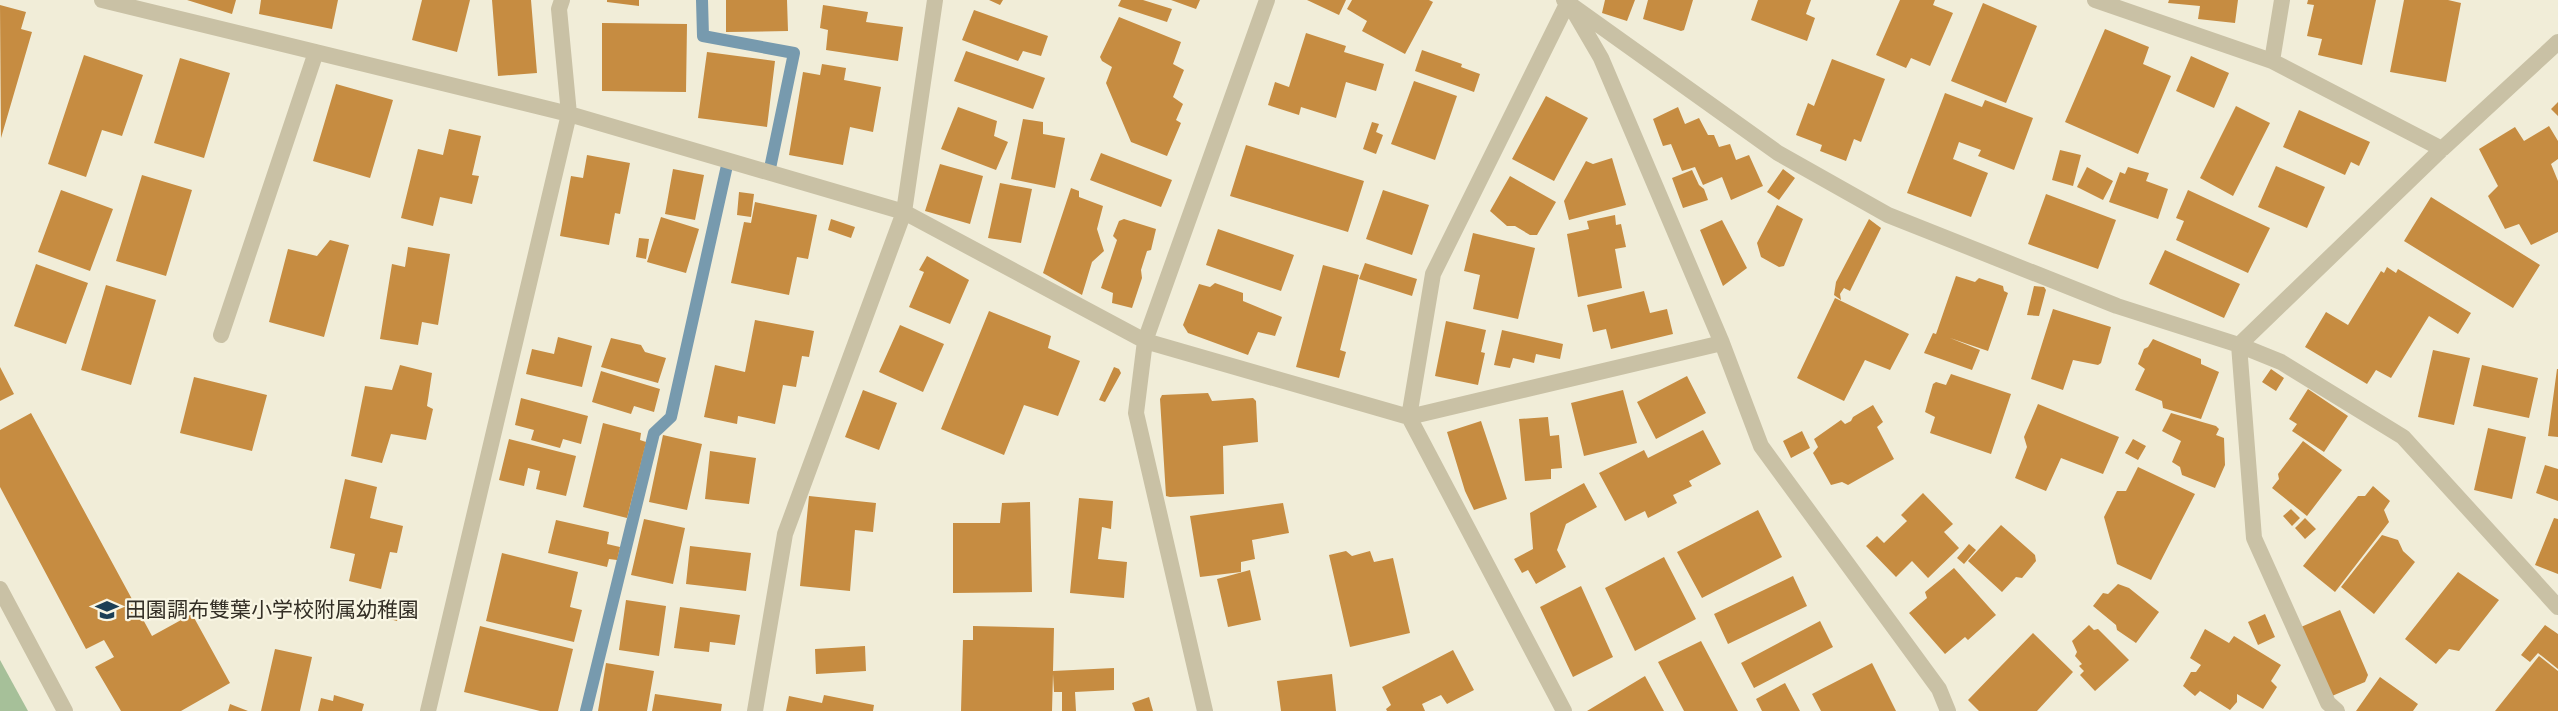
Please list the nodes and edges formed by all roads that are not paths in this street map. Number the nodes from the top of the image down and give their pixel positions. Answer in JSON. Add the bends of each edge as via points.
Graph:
{"nodes":[{"id":1,"x":102,"y":0,"type":"edge"},
{"id":2,"x":562,"y":0,"type":"edge"},
{"id":3,"x":935,"y":0,"type":"edge"},
{"id":4,"x":1267,"y":0,"type":"edge"},
{"id":5,"x":2095,"y":0,"type":"edge"},
{"id":6,"x":2282,"y":0,"type":"edge"},
{"id":7,"x":1567,"y":1,"type":"edge"},
{"id":8,"x":2558,"y":42,"type":"edge"},
{"id":9,"x":316,"y":52,"type":"junction"},
{"id":10,"x":2272,"y":61,"type":"junction"},
{"id":11,"x":569,"y":114,"type":"junction"},
{"id":12,"x":2442,"y":149,"type":"junction"},
{"id":13,"x":904,"y":212,"type":"junction"},
{"id":14,"x":221,"y":335,"type":"dead end"},
{"id":15,"x":1145,"y":341,"type":"junction"},
{"id":16,"x":1722,"y":343,"type":"junction"},
{"id":17,"x":2239,"y":345,"type":"junction"},
{"id":18,"x":1409,"y":417,"type":"junction"},
{"id":19,"x":0,"y":589,"type":"edge"},
{"id":20,"x":2558,"y":607,"type":"edge"},
{"id":21,"x":65,"y":711,"type":"edge"},
{"id":22,"x":428,"y":711,"type":"edge"},
{"id":23,"x":755,"y":711,"type":"edge"},
{"id":24,"x":1204,"y":711,"type":"edge"},
{"id":25,"x":1564,"y":711,"type":"edge"},
{"id":26,"x":1948,"y":711,"type":"edge"},
{"id":27,"x":2337,"y":711,"type":"edge"}],
"edges":[{"from":1,"to":9,"type":"street"},
{"from":2,"to":11,"type":"street","via":[[559,9]]},
{"from":3,"to":13,"type":"street"},
{"from":4,"to":15,"type":"street"},
{"from":5,"to":10,"type":"street"},
{"from":6,"to":10,"type":"street"},
{"from":7,"to":16,"type":"street","via":[[1601,58]]},
{"from":7,"to":17,"type":"street","via":[[1778,153],[1888,214],[2117,306]]},
{"from":7,"to":18,"type":"street","via":[[1433,274]]},
{"from":8,"to":12,"type":"street"},
{"from":9,"to":11,"type":"street"},
{"from":9,"to":14,"type":"street"},
{"from":10,"to":12,"type":"street"},
{"from":11,"to":13,"type":"street"},
{"from":11,"to":22,"type":"street"},
{"from":12,"to":17,"type":"street"},
{"from":13,"to":15,"type":"street"},
{"from":13,"to":23,"type":"street","via":[[785,534]]},
{"from":15,"to":18,"type":"street"},
{"from":15,"to":24,"type":"street","via":[[1136,413]]},
{"from":16,"to":18,"type":"street"},
{"from":16,"to":26,"type":"street","via":[[1761,446],[1939,689]]},
{"from":17,"to":20,"type":"street","via":[[2281,363],[2403,437]]},
{"from":17,"to":27,"type":"street","via":[[2254,538],[2328,703]]},
{"from":18,"to":25,"type":"street"},
{"from":19,"to":21,"type":"street"}]}
